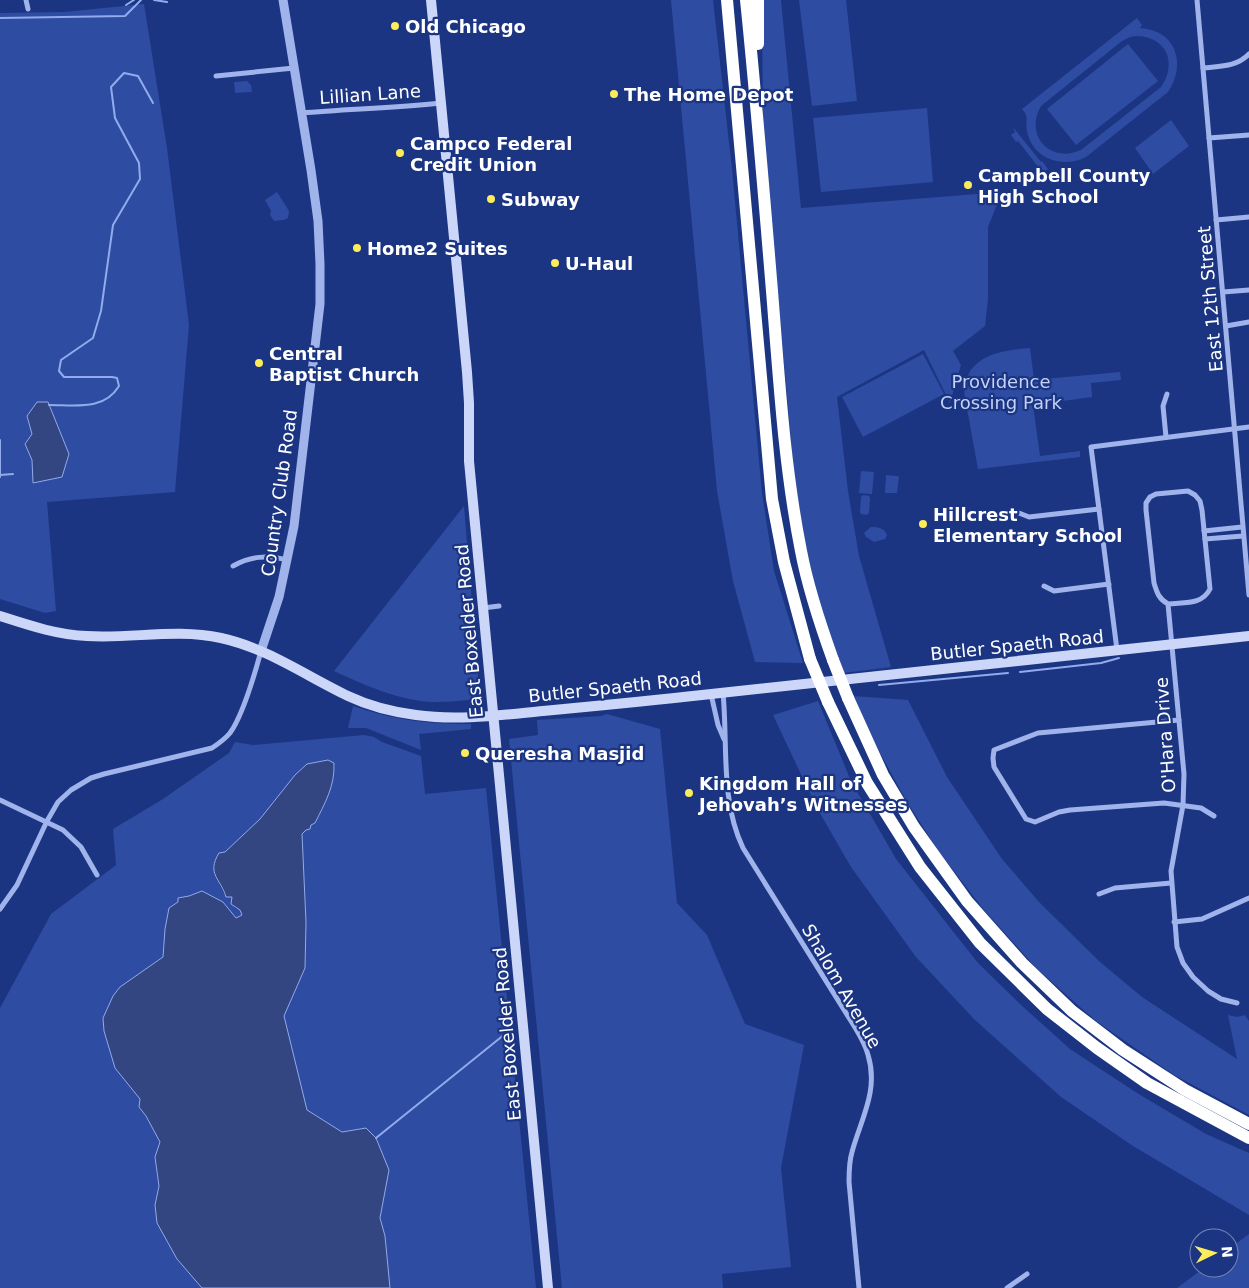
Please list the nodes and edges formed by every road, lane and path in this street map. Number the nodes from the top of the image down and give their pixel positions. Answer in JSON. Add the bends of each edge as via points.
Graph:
{"nodes":[{"id":1,"x":26,"y":0,"type":"edge"},
{"id":2,"x":283,"y":0,"type":"edge"},
{"id":3,"x":431,"y":0,"type":"edge"},
{"id":4,"x":720,"y":0,"type":"edge"},
{"id":5,"x":727,"y":0,"type":"edge"},
{"id":6,"x":746,"y":0,"type":"edge"},
{"id":7,"x":758,"y":0,"type":"edge"},
{"id":8,"x":1197,"y":0,"type":"edge"},
{"id":9,"x":28,"y":9,"type":"dead end"},
{"id":10,"x":1249,"y":54,"type":"edge"},
{"id":11,"x":294,"y":68,"type":"junction"},
{"id":12,"x":1203,"y":68,"type":"junction"},
{"id":13,"x":216,"y":76,"type":"dead end"},
{"id":14,"x":441,"y":103,"type":"junction"},
{"id":15,"x":301,"y":113,"type":"junction"},
{"id":16,"x":1249,"y":135,"type":"edge"},
{"id":17,"x":1209,"y":138,"type":"junction"},
{"id":18,"x":762,"y":159,"type":"junction"},
{"id":19,"x":747,"y":216,"type":"junction"},
{"id":20,"x":1249,"y":217,"type":"edge"},
{"id":21,"x":1216,"y":220,"type":"junction"},
{"id":22,"x":1249,"y":290,"type":"edge"},
{"id":23,"x":1223,"y":292,"type":"junction"},
{"id":24,"x":1249,"y":322,"type":"edge"},
{"id":25,"x":1226,"y":326,"type":"junction"},
{"id":26,"x":1167,"y":394,"type":"dead end"},
{"id":27,"x":1249,"y":427,"type":"edge"},
{"id":28,"x":1235,"y":428,"type":"junction"},
{"id":29,"x":1166,"y":437,"type":"junction"},
{"id":30,"x":1099,"y":508,"type":"junction"},
{"id":31,"x":1019,"y":513,"type":"dead end"},
{"id":32,"x":1204,"y":531,"type":"junction"},
{"id":33,"x":1244,"y":531,"type":"edge"},
{"id":34,"x":1205,"y":539,"type":"junction"},
{"id":35,"x":288,"y":560,"type":"junction"},
{"id":36,"x":233,"y":566,"type":"dead end"},
{"id":37,"x":1109,"y":584,"type":"junction"},
{"id":38,"x":1044,"y":586,"type":"dead end"},
{"id":39,"x":1249,"y":595,"type":"edge"},
{"id":40,"x":1168,"y":604,"type":"junction"},
{"id":41,"x":498,"y":606,"type":"dead end"},
{"id":42,"x":483,"y":608,"type":"junction"},
{"id":43,"x":0,"y":616,"type":"edge"},
{"id":44,"x":1249,"y":636,"type":"edge"},
{"id":45,"x":1173,"y":644,"type":"junction"},
{"id":46,"x":1117,"y":650,"type":"junction"},
{"id":47,"x":261,"y":651,"type":"junction"},
{"id":48,"x":723,"y":693,"type":"junction"},
{"id":49,"x":711,"y":694,"type":"junction"},
{"id":50,"x":492,"y":716,"type":"junction"},
{"id":51,"x":1179,"y":720,"type":"junction"},
{"id":52,"x":724,"y":739,"type":"junction"},
{"id":53,"x":0,"y":800,"type":"edge"},
{"id":54,"x":1183,"y":805,"type":"junction"},
{"id":55,"x":1214,"y":816,"type":"dead end"},
{"id":56,"x":47,"y":821,"type":"junction"},
{"id":57,"x":96,"y":875,"type":"dead end"},
{"id":58,"x":1171,"y":883,"type":"junction"},
{"id":59,"x":1099,"y":894,"type":"dead end"},
{"id":60,"x":1249,"y":898,"type":"edge"},
{"id":61,"x":0,"y":909,"type":"edge"},
{"id":62,"x":1174,"y":922,"type":"junction"},
{"id":63,"x":1237,"y":1003,"type":"dead end"},
{"id":64,"x":1249,"y":1122,"type":"edge"},
{"id":65,"x":1249,"y":1138,"type":"edge"},
{"id":66,"x":1027,"y":1274,"type":"dead end"},
{"id":67,"x":548,"y":1288,"type":"edge"},
{"id":68,"x":860,"y":1288,"type":"edge"},
{"id":69,"x":1007,"y":1288,"type":"edge"}],
"edges":[{"from":1,"to":9,"type":"street"},
{"from":2,"to":11,"type":"street","name":"Country Club Road"},
{"from":3,"to":14,"type":"main road","name":"East Boxelder Road"},
{"from":4,"to":19,"type":"highway"},
{"from":5,"to":19,"type":"highway"},
{"from":6,"to":18,"type":"highway"},
{"from":7,"to":18,"type":"highway"},
{"from":8,"to":12,"type":"street","name":"East 12th Street"},
{"from":10,"to":12,"type":"street","via":[[1234,65]]},
{"from":11,"to":13,"type":"street"},
{"from":11,"to":15,"type":"street","name":"Country Club Road"},
{"from":12,"to":17,"type":"street","name":"East 12th Street"},
{"from":14,"to":15,"type":"street","name":"Lillian Lane"},
{"from":14,"to":42,"type":"main road","name":"East Boxelder Road","via":[[465,354],[469,461]]},
{"from":15,"to":35,"type":"street","name":"Country Club Road","via":[[318,221],[320,304]]},
{"from":16,"to":17,"type":"street"},
{"from":17,"to":21,"type":"street","name":"East 12th Street"},
{"from":18,"to":64,"type":"highway","bridge":true,"via":[[781,400],[801,552],[817,615],[833,660],[883,775],[914,827],[967,901],[1022,963],[1072,1011],[1185,1090]]},
{"from":19,"to":65,"type":"highway","bridge":true,"via":[[772,499],[784,562],[810,659],[867,783],[920,867],[980,943],[1046,1009],[1147,1083]]},
{"from":20,"to":21,"type":"street"},
{"from":21,"to":23,"type":"street","name":"East 12th Street"},
{"from":22,"to":23,"type":"street"},
{"from":23,"to":25,"type":"street","name":"East 12th Street"},
{"from":24,"to":25,"type":"street"},
{"from":25,"to":28,"type":"street","name":"East 12th Street"},
{"from":26,"to":29,"type":"street","via":[[1163,406]]},
{"from":27,"to":28,"type":"street"},
{"from":28,"to":29,"type":"street"},
{"from":28,"to":33,"type":"street","name":"East 12th Street"},
{"from":29,"to":30,"type":"street","via":[[1091,446]]},
{"from":30,"to":31,"type":"street","via":[[1029,517]]},
{"from":30,"to":37,"type":"street"},
{"from":32,"to":33,"type":"street"},
{"from":32,"to":34,"type":"street"},
{"from":32,"to":40,"type":"street","via":[[1200,501],[1195,495],[1188,492],[1156,494],[1146,503],[1154,583],[1157,594]]},
{"from":33,"to":34,"type":"street"},
{"from":33,"to":39,"type":"street","name":"East 12th Street"},
{"from":34,"to":40,"type":"street","via":[[1210,589],[1199,601]]},
{"from":35,"to":36,"type":"street","via":[[254,557]]},
{"from":35,"to":47,"type":"street","name":"Country Club Road"},
{"from":37,"to":38,"type":"street","via":[[1054,591]]},
{"from":37,"to":46,"type":"street"},
{"from":40,"to":45,"type":"street","name":"O'Hara Drive"},
{"from":41,"to":42,"type":"street"},
{"from":42,"to":50,"type":"main road","name":"East Boxelder Road"},
{"from":43,"to":47,"type":"main road","name":"Butler Spaeth Road","via":[[62,634],[109,637],[193,634],[220,638]]},
{"from":44,"to":45,"type":"main road","name":"Butler Spaeth Road"},
{"from":45,"to":46,"type":"main road","name":"Butler Spaeth Road"},
{"from":45,"to":51,"type":"street","name":"O'Hara Drive"},
{"from":46,"to":48,"type":"main road","name":"Butler Spaeth Road"},
{"from":47,"to":50,"type":"main road","name":"Butler Spaeth Road","via":[[350,697],[378,707],[429,717]]},
{"from":47,"to":56,"type":"street","name":"Country Club Road","via":[[238,717],[222,742],[212,748],[91,778],[58,802]]},
{"from":48,"to":49,"type":"main road","name":"Butler Spaeth Road"},
{"from":48,"to":52,"type":"street","name":"Shalom Avenue"},
{"from":49,"to":50,"type":"main road","name":"Butler Spaeth Road"},
{"from":49,"to":52,"type":"street","name":"Shalom Avenue"},
{"from":50,"to":67,"type":"main road","name":"East Boxelder Road"},
{"from":51,"to":54,"type":"street","name":"O'Hara Drive"},
{"from":51,"to":54,"type":"street","via":[[1038,733],[994,750],[993,758],[994,766],[1026,819],[1035,822],[1070,810],[1164,802]]},
{"from":52,"to":68,"type":"street","name":"Shalom Avenue","via":[[736,833],[869,1056],[870,1097],[849,1167]]},
{"from":53,"to":56,"type":"street"},
{"from":54,"to":55,"type":"street","via":[[1201,808]]},
{"from":54,"to":58,"type":"street","name":"O'Hara Drive"},
{"from":56,"to":57,"type":"street","via":[[81,846]]},
{"from":56,"to":61,"type":"street","name":"Country Club Road","via":[[17,885]]},
{"from":58,"to":59,"type":"street","via":[[1115,888]]},
{"from":58,"to":62,"type":"street","name":"O'Hara Drive"},
{"from":60,"to":62,"type":"street","via":[[1202,918]]},
{"from":62,"to":63,"type":"street","name":"O'Hara Drive","via":[[1177,946],[1193,977],[1208,991]]},
{"from":66,"to":69,"type":"street"}]}
